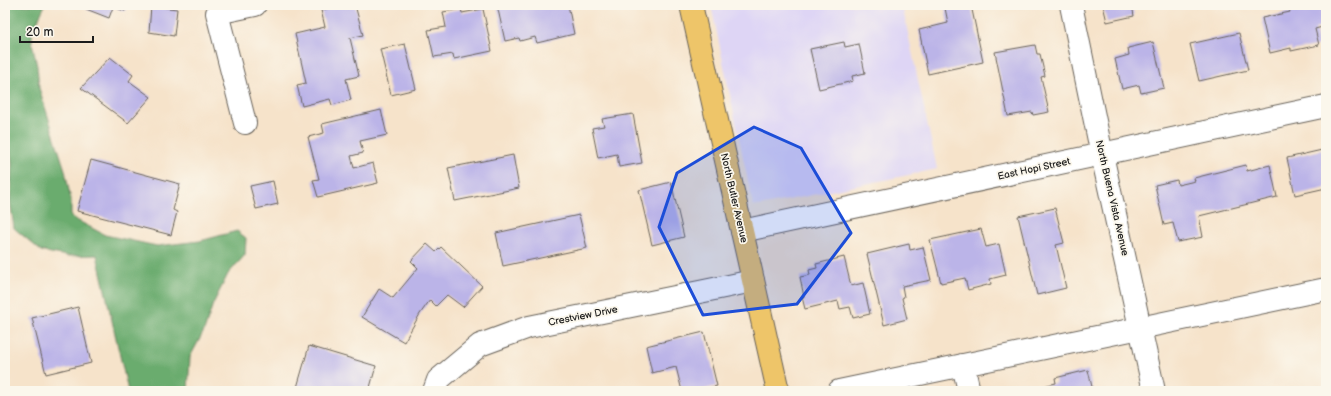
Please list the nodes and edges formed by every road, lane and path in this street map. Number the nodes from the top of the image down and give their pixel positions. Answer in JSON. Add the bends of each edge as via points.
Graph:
{"nodes":[{"id":1,"x":255,"y":5,"type":"edge"},
{"id":2,"x":691,"y":5,"type":"edge"},
{"id":3,"x":1070,"y":5,"type":"edge"},
{"id":4,"x":1326,"y":106,"type":"edge"},
{"id":5,"x":245,"y":122,"type":"dead end"},
{"id":6,"x":1102,"y":155,"type":"junction"},
{"id":7,"x":742,"y":231,"type":"junction"},
{"id":8,"x":753,"y":281,"type":"junction"},
{"id":9,"x":1326,"y":289,"type":"edge"},
{"id":10,"x":1141,"y":328,"type":"junction"},
{"id":11,"x":963,"y":365,"type":"junction"},
{"id":12,"x":434,"y":391,"type":"edge"},
{"id":13,"x":778,"y":391,"type":"edge"},
{"id":14,"x":839,"y":391,"type":"edge"},
{"id":15,"x":969,"y":391,"type":"edge"},
{"id":16,"x":1154,"y":391,"type":"edge"}],
"edges":[{"from":1,"to":5,"type":"street","via":[[217,13]]},
{"from":2,"to":7,"type":"main road","name":"North Butler Avenue"},
{"from":3,"to":6,"type":"street","name":"North Buena Vista Avenue"},
{"from":4,"to":6,"type":"street","name":"East Hopi Street"},
{"from":6,"to":7,"type":"street","name":"East Hopi Street"},
{"from":6,"to":10,"type":"street","name":"North Buena Vista Avenue"},
{"from":7,"to":8,"type":"main road","name":"North Butler Avenue"},
{"from":8,"to":12,"type":"street","name":"Crestview Drive","via":[[529,327],[480,345],[438,380]]},
{"from":8,"to":13,"type":"main road","name":"North Butler Avenue"},
{"from":9,"to":10,"type":"street"},
{"from":10,"to":11,"type":"street"},
{"from":10,"to":16,"type":"street","name":"North Buena Vista Avenue"},
{"from":11,"to":14,"type":"street"},
{"from":11,"to":15,"type":"street"}]}
